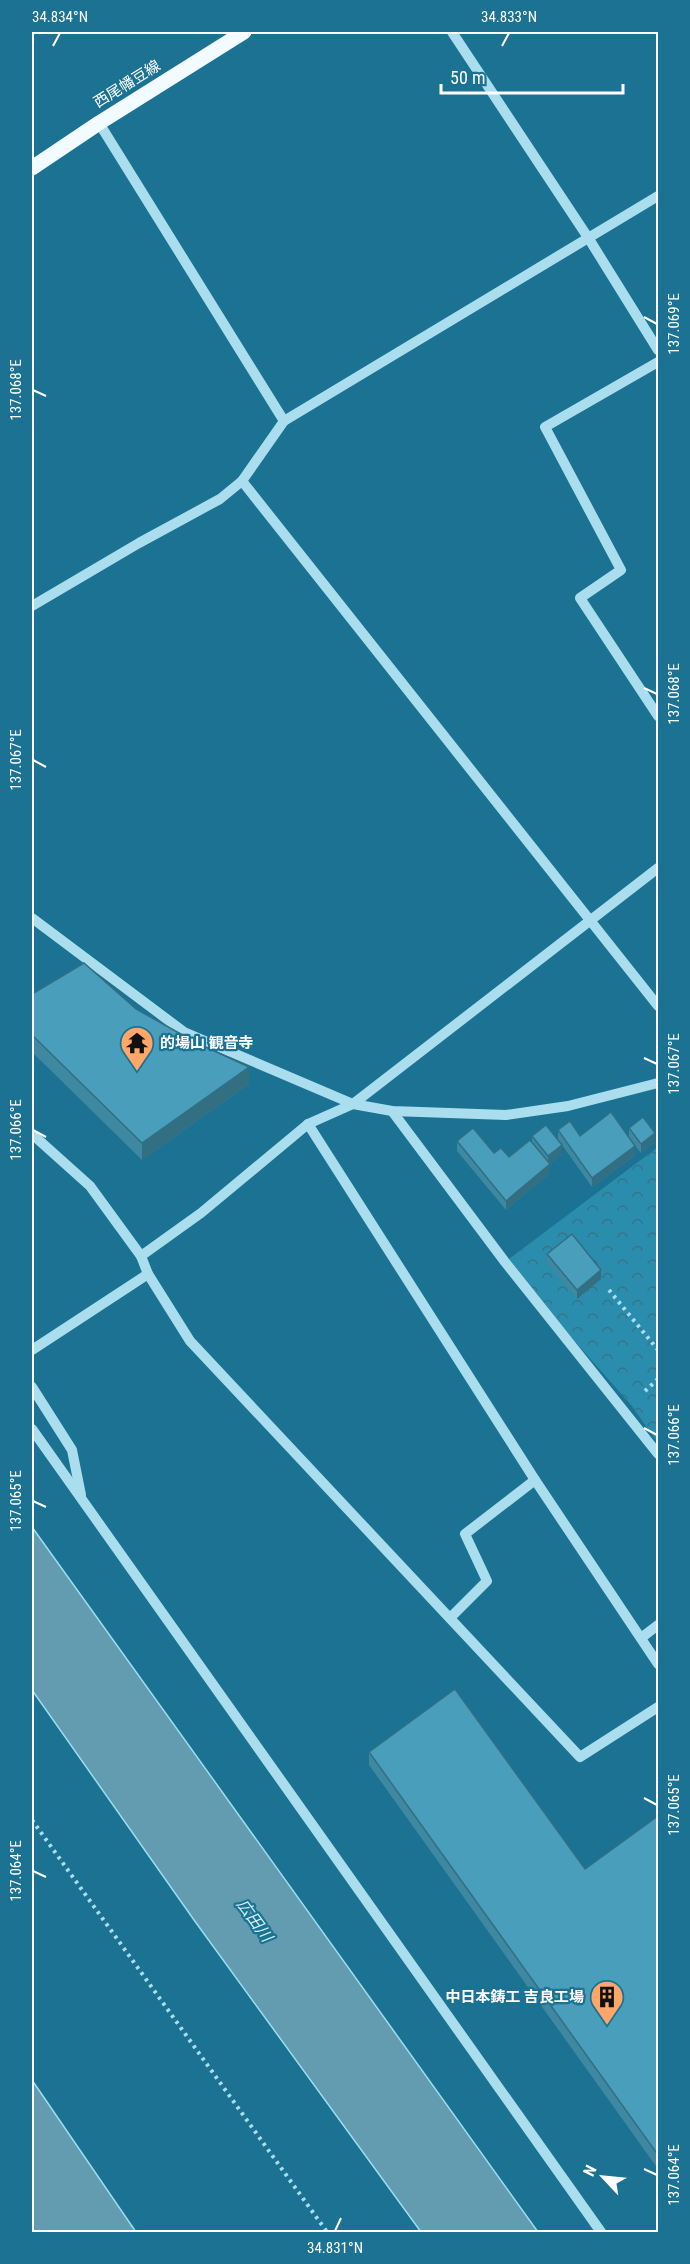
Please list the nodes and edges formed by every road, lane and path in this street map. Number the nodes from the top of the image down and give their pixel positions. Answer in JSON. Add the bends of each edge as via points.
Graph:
{"nodes":[{"id":1,"x":244,"y":32,"type":"edge"},
{"id":2,"x":452,"y":32,"type":"edge"},
{"id":3,"x":99,"y":123,"type":"junction"},
{"id":4,"x":32,"y":168,"type":"edge"},
{"id":5,"x":658,"y":196,"type":"edge"},
{"id":6,"x":589,"y":239,"type":"junction"},
{"id":7,"x":658,"y":350,"type":"edge"},
{"id":8,"x":658,"y":362,"type":"edge"},
{"id":9,"x":284,"y":421,"type":"junction"},
{"id":10,"x":242,"y":481,"type":"junction"},
{"id":11,"x":32,"y":606,"type":"edge"},
{"id":12,"x":658,"y":716,"type":"edge"},
{"id":13,"x":658,"y":868,"type":"edge"},
{"id":14,"x":32,"y":918,"type":"edge"},
{"id":15,"x":592,"y":921,"type":"junction"},
{"id":16,"x":658,"y":1006,"type":"edge"},
{"id":17,"x":658,"y":1083,"type":"edge"},
{"id":18,"x":353,"y":1104,"type":"junction"},
{"id":19,"x":392,"y":1111,"type":"junction"},
{"id":20,"x":308,"y":1124,"type":"junction"},
{"id":21,"x":32,"y":1134,"type":"edge"},
{"id":22,"x":141,"y":1256,"type":"junction"},
{"id":23,"x":148,"y":1274,"type":"junction"},
{"id":24,"x":609,"y":1290,"type":"dead end"},
{"id":25,"x":32,"y":1350,"type":"edge"},
{"id":26,"x":658,"y":1350,"type":"edge"},
{"id":27,"x":658,"y":1379,"type":"edge"},
{"id":28,"x":32,"y":1387,"type":"edge"},
{"id":29,"x":645,"y":1391,"type":"dead end"},
{"id":30,"x":32,"y":1429,"type":"edge"},
{"id":31,"x":658,"y":1454,"type":"edge"},
{"id":32,"x":535,"y":1480,"type":"junction"},
{"id":33,"x":82,"y":1501,"type":"junction"},
{"id":34,"x":450,"y":1618,"type":"junction"},
{"id":35,"x":658,"y":1625,"type":"edge"},
{"id":36,"x":641,"y":1638,"type":"junction"},
{"id":37,"x":658,"y":1664,"type":"edge"},
{"id":38,"x":658,"y":1707,"type":"edge"},
{"id":39,"x":32,"y":1820,"type":"edge"},
{"id":40,"x":327,"y":2232,"type":"edge"},
{"id":41,"x":601,"y":2232,"type":"edge"}],
"edges":[{"from":1,"to":3,"type":"main road","name":"西尾幡豆線"},
{"from":2,"to":6,"type":"street"},
{"from":3,"to":4,"type":"main road","name":"西尾幡豆線"},
{"from":3,"to":9,"type":"street"},
{"from":5,"to":6,"type":"street"},
{"from":6,"to":7,"type":"street"},
{"from":6,"to":9,"type":"street"},
{"from":8,"to":12,"type":"street","via":[[545,427],[621,570],[580,598]]},
{"from":9,"to":10,"type":"street"},
{"from":10,"to":11,"type":"street","via":[[220,499]]},
{"from":10,"to":15,"type":"street"},
{"from":13,"to":15,"type":"street"},
{"from":14,"to":18,"type":"street","via":[[184,1032]]},
{"from":15,"to":16,"type":"street"},
{"from":15,"to":18,"type":"street"},
{"from":17,"to":19,"type":"street","via":[[568,1106],[506,1115]]},
{"from":18,"to":19,"type":"street"},
{"from":18,"to":20,"type":"street"},
{"from":19,"to":31,"type":"street","via":[[505,1262]]},
{"from":20,"to":22,"type":"street","via":[[201,1213]]},
{"from":20,"to":32,"type":"street"},
{"from":21,"to":22,"type":"street","via":[[90,1186]]},
{"from":22,"to":23,"type":"street"},
{"from":23,"to":25,"type":"street"},
{"from":23,"to":34,"type":"street","via":[[190,1341]]},
{"from":24,"to":26,"type":"path"},
{"from":27,"to":29,"type":"path"},
{"from":28,"to":33,"type":"street","via":[[72,1450]]},
{"from":30,"to":33,"type":"street"},
{"from":32,"to":34,"type":"street","via":[[465,1534],[487,1581]]},
{"from":32,"to":36,"type":"street"},
{"from":33,"to":41,"type":"street"},
{"from":34,"to":38,"type":"street","via":[[580,1757]]},
{"from":35,"to":36,"type":"street"},
{"from":36,"to":37,"type":"street"},
{"from":39,"to":40,"type":"path"}]}
